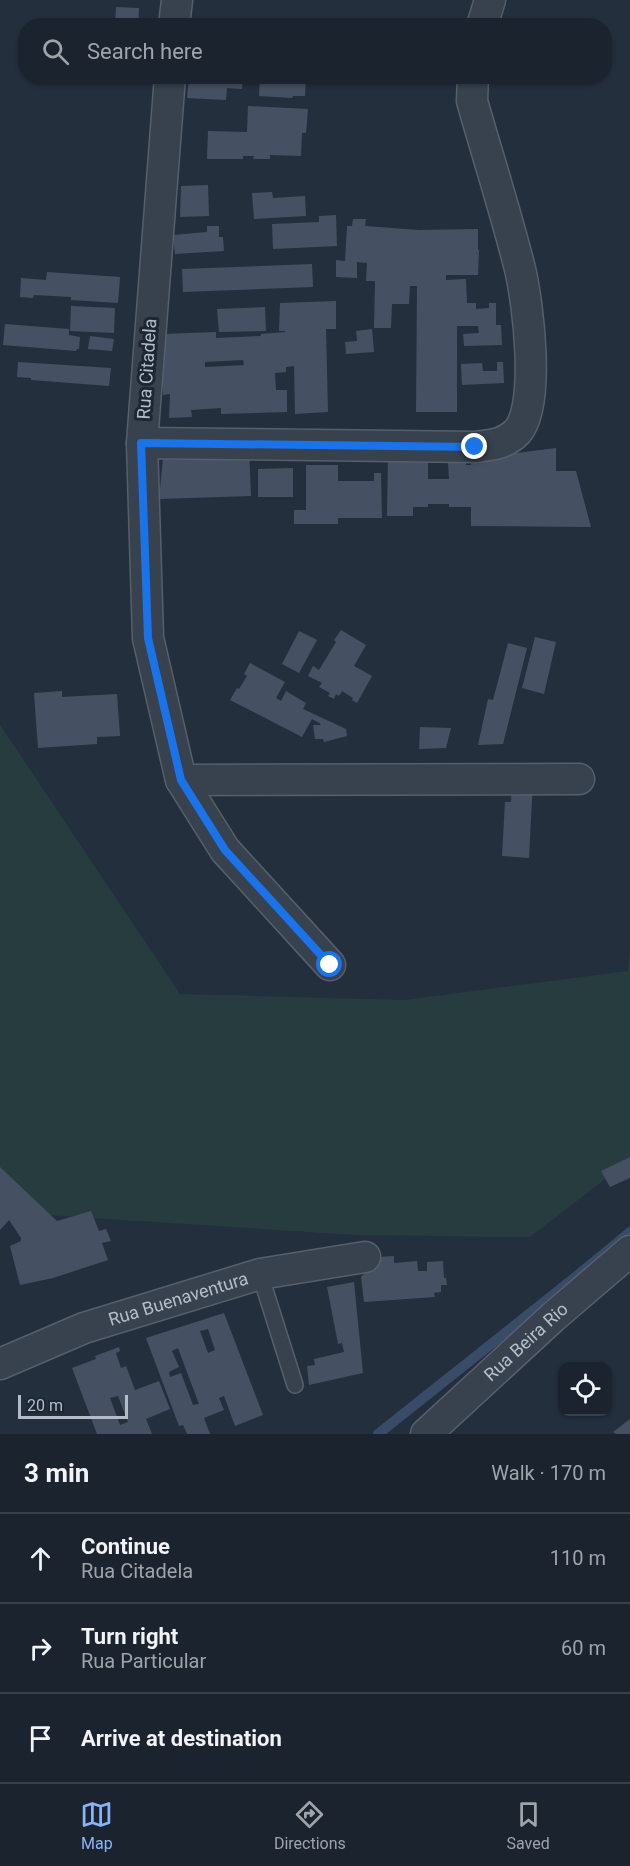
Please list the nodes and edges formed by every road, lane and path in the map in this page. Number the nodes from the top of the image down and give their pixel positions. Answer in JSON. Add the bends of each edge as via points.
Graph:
{"nodes":[{"id":1,"x":177,"y":0,"type":"edge"},
{"id":2,"x":490,"y":0,"type":"edge"},
{"id":3,"x":175,"y":18,"type":"edge"},
{"id":4,"x":485,"y":18,"type":"edge"},
{"id":5,"x":169,"y":84,"type":"edge"},
{"id":6,"x":473,"y":84,"type":"edge"},
{"id":7,"x":141,"y":443,"type":"junction"},
{"id":8,"x":579,"y":779,"type":"dead end"},
{"id":9,"x":181,"y":780,"type":"junction"},
{"id":10,"x":330,"y":965,"type":"dead end"},
{"id":11,"x":630,"y":1251,"type":"edge"},
{"id":12,"x":365,"y":1257,"type":"dead end"},
{"id":13,"x":260,"y":1274,"type":"junction"},
{"id":14,"x":0,"y":1364,"type":"edge"},
{"id":15,"x":295,"y":1385,"type":"dead end"},
{"id":16,"x":426,"y":1434,"type":"edge"}],
"edges":[{"from":1,"to":3,"type":"street"},
{"from":2,"to":4,"type":"street"},
{"from":5,"to":7,"type":"street","name":"Rua Citadela"},
{"from":6,"to":7,"type":"street","via":[[472,101],[521,272],[531,385],[526,416],[518,431],[501,444],[475,447]]},
{"from":7,"to":9,"type":"street","name":"Rua Citadela","via":[[148,638]]},
{"from":8,"to":9,"type":"street"},
{"from":9,"to":10,"type":"street","name":"Rua Citadela","via":[[225,850]]},
{"from":11,"to":16,"type":"street","name":"Rua Beira Rio"},
{"from":12,"to":13,"type":"street","name":"Rua Buenaventura"},
{"from":13,"to":14,"type":"street","name":"Rua Buenaventura","via":[[84,1328]]},
{"from":13,"to":15,"type":"lane"}]}
